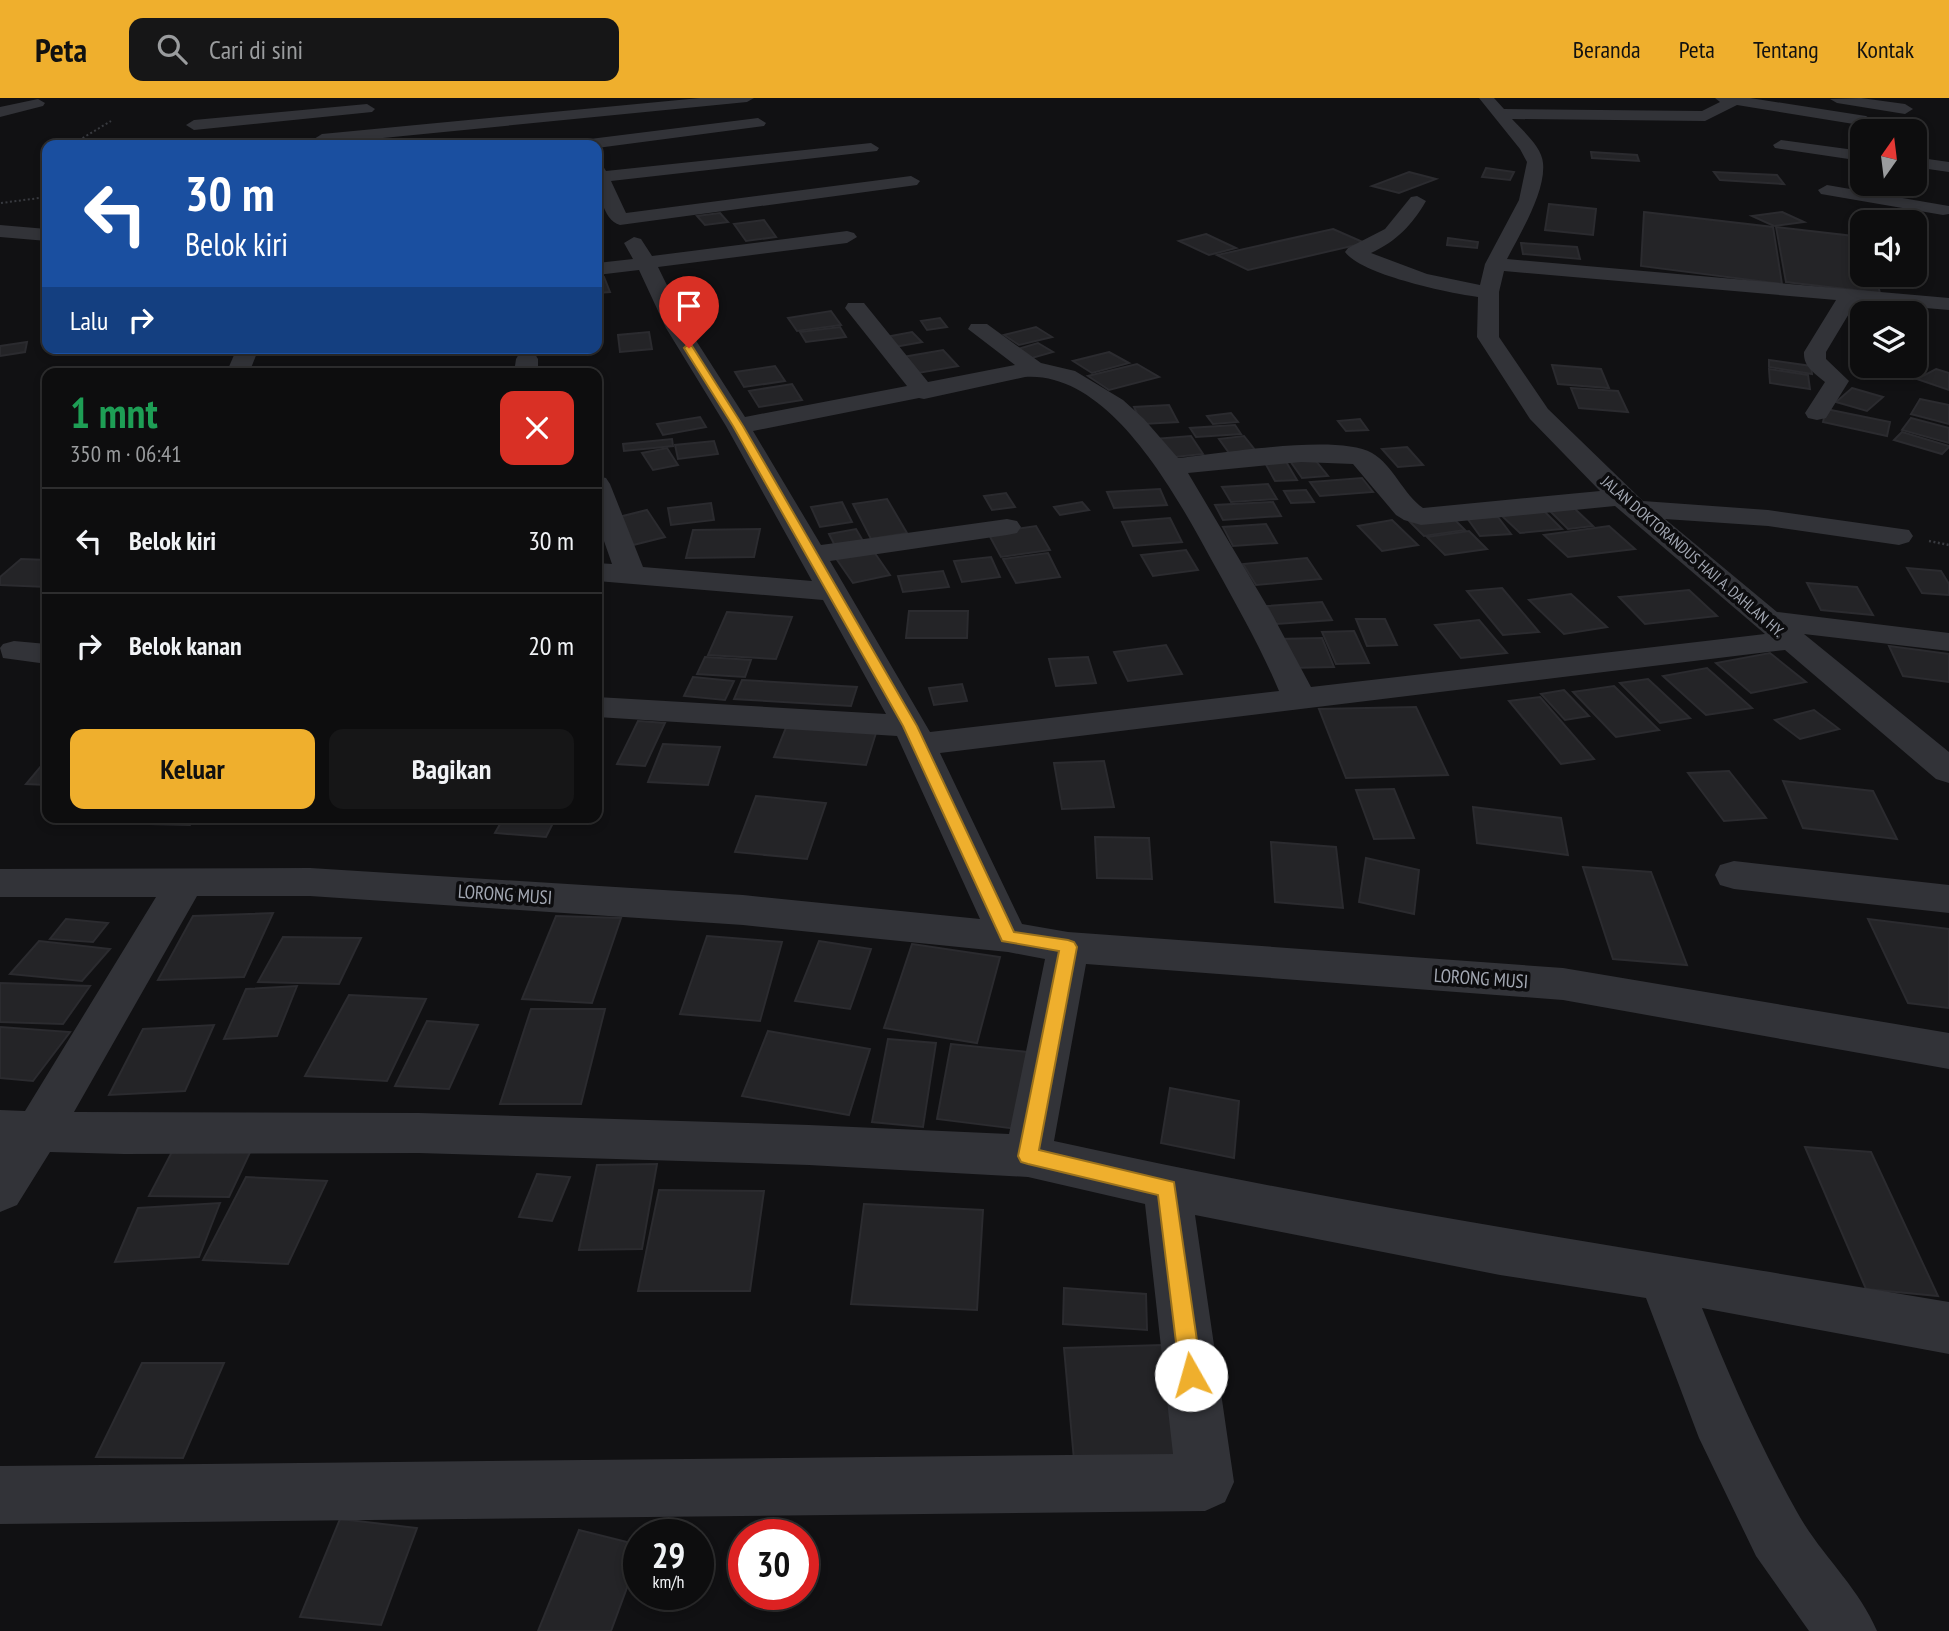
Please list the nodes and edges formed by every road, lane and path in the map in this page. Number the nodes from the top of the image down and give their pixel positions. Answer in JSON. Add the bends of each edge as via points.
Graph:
{"nodes":[{"id":1,"x":545,"y":98,"type":"edge"},
{"id":2,"x":747,"y":98,"type":"edge"},
{"id":3,"x":1486,"y":98,"type":"edge"},
{"id":4,"x":1785,"y":98,"type":"edge"},
{"id":5,"x":1828,"y":98,"type":"edge"},
{"id":6,"x":1631,"y":100,"type":"dead end"},
{"id":7,"x":38,"y":103,"type":"dead end"},
{"id":8,"x":1744,"y":104,"type":"edge"},
{"id":9,"x":377,"y":108,"type":"dead end"},
{"id":10,"x":1905,"y":108,"type":"dead end"},
{"id":11,"x":0,"y":112,"type":"edge"},
{"id":12,"x":1711,"y":114,"type":"junction"},
{"id":13,"x":1852,"y":119,"type":"edge"},
{"id":14,"x":111,"y":121,"type":"dead end"},
{"id":15,"x":758,"y":123,"type":"dead end"},
{"id":16,"x":194,"y":125,"type":"dead end"},
{"id":17,"x":1512,"y":129,"type":"junction"},
{"id":18,"x":573,"y":134,"type":"edge"},
{"id":19,"x":322,"y":139,"type":"dead end"},
{"id":20,"x":79,"y":140,"type":"edge"},
{"id":21,"x":1780,"y":145,"type":"dead end"},
{"id":22,"x":871,"y":148,"type":"dead end"},
{"id":23,"x":1850,"y":154,"type":"edge"},
{"id":24,"x":1799,"y":163,"type":"dead end"},
{"id":25,"x":1927,"y":164,"type":"edge"},
{"id":26,"x":1949,"y":167,"type":"edge"},
{"id":27,"x":1850,"y":169,"type":"edge"},
{"id":28,"x":602,"y":175,"type":"edge"},
{"id":29,"x":1927,"y":180,"type":"edge"},
{"id":30,"x":911,"y":181,"type":"dead end"},
{"id":31,"x":602,"y":183,"type":"edge"},
{"id":32,"x":1949,"y":183,"type":"edge"},
{"id":33,"x":1827,"y":190,"type":"dead end"},
{"id":34,"x":1949,"y":191,"type":"edge"},
{"id":35,"x":42,"y":198,"type":"edge"},
{"id":36,"x":1416,"y":201,"type":"dead end"},
{"id":37,"x":0,"y":203,"type":"edge"},
{"id":38,"x":1946,"y":210,"type":"edge"},
{"id":39,"x":620,"y":219,"type":"junction"},
{"id":40,"x":602,"y":221,"type":"edge"},
{"id":41,"x":0,"y":231,"type":"edge"},
{"id":42,"x":42,"y":235,"type":"edge"},
{"id":43,"x":847,"y":237,"type":"dead end"},
{"id":44,"x":646,"y":263,"type":"junction"},
{"id":45,"x":1495,"y":264,"type":"junction"},
{"id":46,"x":602,"y":269,"type":"edge"},
{"id":47,"x":1489,"y":292,"type":"junction"},
{"id":48,"x":1850,"y":294,"type":"junction"},
{"id":49,"x":1949,"y":304,"type":"edge"},
{"id":50,"x":856,"y":308,"type":"dead end"},
{"id":51,"x":979,"y":329,"type":"dead end"},
{"id":52,"x":1035,"y":369,"type":"junction"},
{"id":53,"x":924,"y":392,"type":"junction"},
{"id":54,"x":1817,"y":413,"type":"dead end"},
{"id":55,"x":738,"y":426,"type":"junction"},
{"id":56,"x":1170,"y":467,"type":"junction"},
{"id":57,"x":602,"y":497,"type":"edge"},
{"id":58,"x":1629,"y":503,"type":"junction"},
{"id":59,"x":1007,"y":527,"type":"dead end"},
{"id":60,"x":1899,"y":536,"type":"dead end"},
{"id":61,"x":811,"y":555,"type":"junction"},
{"id":62,"x":602,"y":572,"type":"edge"},
{"id":63,"x":631,"y":575,"type":"junction"},
{"id":64,"x":832,"y":593,"type":"junction"},
{"id":65,"x":1780,"y":630,"type":"junction"},
{"id":66,"x":1949,"y":642,"type":"edge"},
{"id":67,"x":14,"y":651,"type":"dead end"},
{"id":68,"x":42,"y":654,"type":"edge"},
{"id":69,"x":1300,"y":700,"type":"junction"},
{"id":70,"x":602,"y":707,"type":"edge"},
{"id":71,"x":1895,"y":729,"type":"junction"},
{"id":72,"x":914,"y":735,"type":"junction"},
{"id":73,"x":1949,"y":736,"type":"edge"},
{"id":74,"x":1949,"y":771,"type":"edge"},
{"id":75,"x":1734,"y":875,"type":"dead end"},
{"id":76,"x":186,"y":881,"type":"junction"},
{"id":77,"x":0,"y":883,"type":"edge"},
{"id":78,"x":1949,"y":899,"type":"edge"},
{"id":79,"x":1008,"y":937,"type":"junction"},
{"id":80,"x":1068,"y":947,"type":"junction"},
{"id":81,"x":1949,"y":1051,"type":"edge"},
{"id":82,"x":20,"y":1130,"type":"edge"},
{"id":83,"x":1028,"y":1156,"type":"junction"},
{"id":84,"x":1167,"y":1188,"type":"junction"},
{"id":85,"x":0,"y":1190,"type":"edge"},
{"id":86,"x":1664,"y":1277,"type":"junction"},
{"id":87,"x":1949,"y":1328,"type":"edge"},
{"id":88,"x":0,"y":1495,"type":"edge"},
{"id":89,"x":1846,"y":1631,"type":"edge"}],
"edges":[{"from":1,"to":18,"type":"street"},
{"from":2,"to":18,"type":"street"},
{"from":3,"to":17,"type":"street"},
{"from":4,"to":8,"type":"street"},
{"from":5,"to":10,"type":"street"},
{"from":6,"to":12,"type":"street"},
{"from":7,"to":11,"type":"street"},
{"from":8,"to":12,"type":"street"},
{"from":8,"to":13,"type":"street"},
{"from":9,"to":16,"type":"street"},
{"from":12,"to":17,"type":"street"},
{"from":14,"to":20,"type":"path"},
{"from":15,"to":18,"type":"street"},
{"from":17,"to":45,"type":"street","name":"JALAN DOKTORANDUS HAJI A. DAHLAN HY.","via":[[1535,162],[1528,200]]},
{"from":18,"to":19,"type":"street"},
{"from":21,"to":23,"type":"street"},
{"from":22,"to":28,"type":"street"},
{"from":24,"to":27,"type":"street"},
{"from":25,"to":26,"type":"street"},
{"from":29,"to":32,"type":"street"},
{"from":30,"to":39,"type":"street"},
{"from":31,"to":39,"type":"street"},
{"from":33,"to":38,"type":"street"},
{"from":34,"to":38,"type":"street"},
{"from":35,"to":37,"type":"path"},
{"from":36,"to":47,"type":"street","via":[[1404,223],[1379,243],[1355,253],[1384,268],[1442,285]]},
{"from":39,"to":40,"type":"street"},
{"from":39,"to":44,"type":"street"},
{"from":41,"to":42,"type":"street"},
{"from":43,"to":44,"type":"street"},
{"from":44,"to":46,"type":"street"},
{"from":44,"to":55,"type":"street","via":[[675,322]]},
{"from":45,"to":47,"type":"street","name":"JALAN DOKTORANDUS HAJI A. DAHLAN HY."},
{"from":45,"to":48,"type":"street"},
{"from":47,"to":58,"type":"street","name":"JALAN DOKTORANDUS HAJI A. DAHLAN HY.","via":[[1488,337],[1502,360],[1539,414]]},
{"from":48,"to":49,"type":"street"},
{"from":48,"to":54,"type":"street","via":[[1815,352],[1815,361],[1837,381]]},
{"from":50,"to":53,"type":"street"},
{"from":51,"to":52,"type":"street"},
{"from":52,"to":53,"type":"street"},
{"from":52,"to":56,"type":"street","via":[[1061,372],[1111,401],[1150,437]]},
{"from":53,"to":55,"type":"street"},
{"from":55,"to":61,"type":"street"},
{"from":56,"to":58,"type":"street","via":[[1353,454],[1386,481],[1408,512],[1421,517]]},
{"from":56,"to":69,"type":"street","via":[[1279,652]]},
{"from":57,"to":63,"type":"street"},
{"from":58,"to":60,"type":"street"},
{"from":58,"to":65,"type":"street","name":"JALAN DOKTORANDUS HAJI A. DAHLAN HY."},
{"from":59,"to":61,"type":"street"},
{"from":61,"to":64,"type":"street"},
{"from":62,"to":63,"type":"street"},
{"from":63,"to":64,"type":"street"},
{"from":64,"to":72,"type":"street"},
{"from":65,"to":66,"type":"street"},
{"from":65,"to":69,"type":"street"},
{"from":65,"to":71,"type":"street","name":"JALAN DOKTORANDUS HAJI A. DAHLAN HY."},
{"from":67,"to":68,"type":"street"},
{"from":69,"to":72,"type":"street"},
{"from":70,"to":72,"type":"street"},
{"from":71,"to":73,"type":"street"},
{"from":71,"to":74,"type":"street","name":"JALAN DOKTORANDUS HAJI A. DAHLAN HY."},
{"from":72,"to":79,"type":"street"},
{"from":75,"to":78,"type":"street"},
{"from":76,"to":77,"type":"street","name":"LORONG MUSI"},
{"from":76,"to":79,"type":"street","name":"LORONG MUSI","via":[[310,882],[538,896],[743,910]]},
{"from":76,"to":82,"type":"street","via":[[127,976]]},
{"from":79,"to":80,"type":"street","name":"LORONG MUSI"},
{"from":80,"to":81,"type":"street","name":"LORONG MUSI","via":[[1563,984]]},
{"from":80,"to":83,"type":"street"},
{"from":82,"to":83,"type":"street","via":[[419,1133],[809,1144]]},
{"from":82,"to":85,"type":"street"},
{"from":83,"to":84,"type":"street"},
{"from":84,"to":86,"type":"street","via":[[1500,1252]]},
{"from":84,"to":88,"type":"street","via":[[1205,1482]]},
{"from":86,"to":87,"type":"street"},
{"from":86,"to":89,"type":"street","via":[[1718,1418],[1777,1535]]}]}
